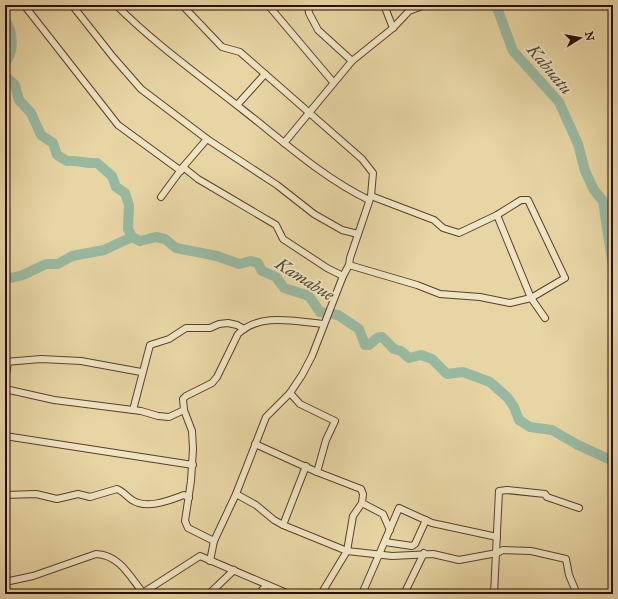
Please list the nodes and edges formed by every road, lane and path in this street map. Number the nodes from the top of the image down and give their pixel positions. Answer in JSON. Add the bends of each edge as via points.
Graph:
{"nodes":[{"id":1,"x":24,"y":5,"type":"edge"},
{"id":2,"x":72,"y":5,"type":"edge"},
{"id":3,"x":116,"y":5,"type":"edge"},
{"id":4,"x":182,"y":5,"type":"edge"},
{"id":5,"x":268,"y":5,"type":"edge"},
{"id":6,"x":308,"y":5,"type":"edge"},
{"id":7,"x":384,"y":5,"type":"edge"},
{"id":8,"x":425,"y":5,"type":"edge"},
{"id":9,"x":393,"y":28,"type":"junction"},
{"id":10,"x":352,"y":61,"type":"junction"},
{"id":11,"x":265,"y":74,"type":"junction"},
{"id":12,"x":333,"y":82,"type":"junction"},
{"id":13,"x":236,"y":105,"type":"junction"},
{"id":14,"x":308,"y":113,"type":"junction"},
{"id":15,"x":207,"y":139,"type":"junction"},
{"id":16,"x":284,"y":143,"type":"junction"},
{"id":17,"x":182,"y":169,"type":"junction"},
{"id":18,"x":161,"y":197,"type":"dead end"},
{"id":19,"x":370,"y":198,"type":"junction"},
{"id":20,"x":497,"y":215,"type":"junction"},
{"id":21,"x":358,"y":234,"type":"junction"},
{"id":22,"x":349,"y":265,"type":"junction"},
{"id":23,"x":343,"y":276,"type":"junction"},
{"id":24,"x":531,"y":298,"type":"junction"},
{"id":25,"x":545,"y":318,"type":"dead end"},
{"id":26,"x":324,"y":324,"type":"junction"},
{"id":27,"x":244,"y":329,"type":"junction"},
{"id":28,"x":7,"y":362,"type":"edge"},
{"id":29,"x":141,"y":372,"type":"junction"},
{"id":30,"x":5,"y":382,"type":"edge"},
{"id":31,"x":5,"y":389,"type":"edge"},
{"id":32,"x":290,"y":393,"type":"junction"},
{"id":33,"x":133,"y":410,"type":"junction"},
{"id":34,"x":184,"y":410,"type":"junction"},
{"id":35,"x":5,"y":436,"type":"edge"},
{"id":36,"x":255,"y":444,"type":"junction"},
{"id":37,"x":193,"y":465,"type":"junction"},
{"id":38,"x":306,"y":466,"type":"junction"},
{"id":39,"x":317,"y":472,"type":"junction"},
{"id":40,"x":236,"y":494,"type":"junction"},
{"id":41,"x":5,"y":495,"type":"edge"},
{"id":42,"x":189,"y":498,"type":"junction"},
{"id":43,"x":362,"y":503,"type":"junction"},
{"id":44,"x":579,"y":508,"type":"dead end"},
{"id":45,"x":426,"y":520,"type":"junction"},
{"id":46,"x":283,"y":525,"type":"junction"},
{"id":47,"x":390,"y":530,"type":"junction"},
{"id":48,"x":497,"y":537,"type":"junction"},
{"id":49,"x":214,"y":541,"type":"junction"},
{"id":50,"x":385,"y":542,"type":"junction"},
{"id":51,"x":347,"y":551,"type":"junction"},
{"id":52,"x":497,"y":552,"type":"junction"},
{"id":53,"x":378,"y":553,"type":"junction"},
{"id":54,"x":424,"y":553,"type":"junction"},
{"id":55,"x":210,"y":560,"type":"junction"},
{"id":56,"x":234,"y":570,"type":"junction"},
{"id":57,"x":5,"y":582,"type":"edge"},
{"id":58,"x":267,"y":584,"type":"junction"},
{"id":59,"x":143,"y":593,"type":"edge"},
{"id":60,"x":210,"y":594,"type":"edge"},
{"id":61,"x":258,"y":594,"type":"edge"},
{"id":62,"x":289,"y":594,"type":"edge"},
{"id":63,"x":321,"y":594,"type":"edge"},
{"id":64,"x":362,"y":594,"type":"edge"},
{"id":65,"x":404,"y":594,"type":"edge"},
{"id":66,"x":494,"y":594,"type":"edge"},
{"id":67,"x":577,"y":594,"type":"edge"}],
"edges":[{"from":1,"to":17,"type":"street","via":[[118,125]]},
{"from":2,"to":15,"type":"street","via":[[141,89]]},
{"from":3,"to":13,"type":"street","via":[[142,31]]},
{"from":4,"to":11,"type":"street","via":[[222,47],[236,50]]},
{"from":5,"to":12,"type":"street"},
{"from":6,"to":10,"type":"street","via":[[309,13],[318,30]]},
{"from":7,"to":9,"type":"street"},
{"from":8,"to":9,"type":"street","via":[[409,11]]},
{"from":9,"to":10,"type":"street"},
{"from":10,"to":12,"type":"street"},
{"from":11,"to":13,"type":"street"},
{"from":11,"to":14,"type":"street"},
{"from":12,"to":14,"type":"street"},
{"from":13,"to":16,"type":"street"},
{"from":14,"to":16,"type":"street"},
{"from":14,"to":19,"type":"street","via":[[371,169],[373,177]]},
{"from":15,"to":17,"type":"street"},
{"from":15,"to":21,"type":"street","via":[[277,185],[314,214],[342,230]]},
{"from":16,"to":19,"type":"street","via":[[344,187]]},
{"from":17,"to":18,"type":"street"},
{"from":17,"to":23,"type":"street","via":[[276,225],[283,239]]},
{"from":19,"to":20,"type":"street","via":[[434,220],[443,228],[459,233]]},
{"from":19,"to":21,"type":"street"},
{"from":20,"to":24,"type":"street"},
{"from":20,"to":24,"type":"street","via":[[521,200],[528,200],[565,275],[564,280]]},
{"from":21,"to":22,"type":"street"},
{"from":22,"to":23,"type":"street"},
{"from":22,"to":24,"type":"street","via":[[440,294],[480,297],[510,303]]},
{"from":23,"to":26,"type":"street"},
{"from":24,"to":25,"type":"street"},
{"from":26,"to":27,"type":"street","via":[[291,320],[269,321]]},
{"from":26,"to":32,"type":"street","via":[[312,356]]},
{"from":27,"to":29,"type":"street","via":[[228,323],[210,328],[186,328],[169,339],[150,345]]},
{"from":27,"to":34,"type":"street","via":[[238,334],[217,377],[183,399]]},
{"from":28,"to":29,"type":"street","via":[[41,359],[81,361]]},
{"from":28,"to":30,"type":"street"},
{"from":29,"to":33,"type":"street"},
{"from":31,"to":33,"type":"street","via":[[54,400]]},
{"from":32,"to":36,"type":"street","via":[[266,417]]},
{"from":32,"to":39,"type":"street","via":[[300,404],[335,421],[326,440]]},
{"from":33,"to":34,"type":"street","via":[[169,417]]},
{"from":34,"to":37,"type":"street","via":[[192,431]]},
{"from":35,"to":37,"type":"street"},
{"from":36,"to":38,"type":"street"},
{"from":36,"to":40,"type":"street"},
{"from":37,"to":42,"type":"street"},
{"from":38,"to":39,"type":"street"},
{"from":38,"to":46,"type":"street"},
{"from":39,"to":43,"type":"street","via":[[361,489]]},
{"from":40,"to":46,"type":"street"},
{"from":40,"to":49,"type":"street"},
{"from":41,"to":42,"type":"street","via":[[36,494],[57,499],[78,494],[90,497],[117,489],[140,503],[163,502],[184,495]]},
{"from":42,"to":49,"type":"street","via":[[185,516],[188,528]]},
{"from":43,"to":47,"type":"street","via":[[383,514]]},
{"from":43,"to":51,"type":"street","via":[[353,516]]},
{"from":44,"to":48,"type":"street","via":[[547,497],[545,494],[499,491]]},
{"from":45,"to":47,"type":"street","via":[[399,508]]},
{"from":45,"to":48,"type":"street"},
{"from":45,"to":50,"type":"street","via":[[412,546]]},
{"from":46,"to":51,"type":"street"},
{"from":47,"to":50,"type":"street"},
{"from":48,"to":52,"type":"street"},
{"from":49,"to":55,"type":"street"},
{"from":50,"to":53,"type":"street"},
{"from":51,"to":53,"type":"street"},
{"from":51,"to":63,"type":"street"},
{"from":52,"to":54,"type":"street","via":[[459,560]]},
{"from":52,"to":66,"type":"street"},
{"from":52,"to":67,"type":"street","via":[[531,551],[566,559]]},
{"from":53,"to":54,"type":"street","via":[[392,556]]},
{"from":53,"to":64,"type":"street"},
{"from":54,"to":65,"type":"street"},
{"from":55,"to":56,"type":"street"},
{"from":55,"to":59,"type":"street","via":[[197,557]]},
{"from":56,"to":58,"type":"street"},
{"from":56,"to":60,"type":"street"},
{"from":57,"to":59,"type":"street","via":[[33,576],[96,554],[105,554],[115,559]]},
{"from":58,"to":61,"type":"street"},
{"from":58,"to":62,"type":"street"}]}
